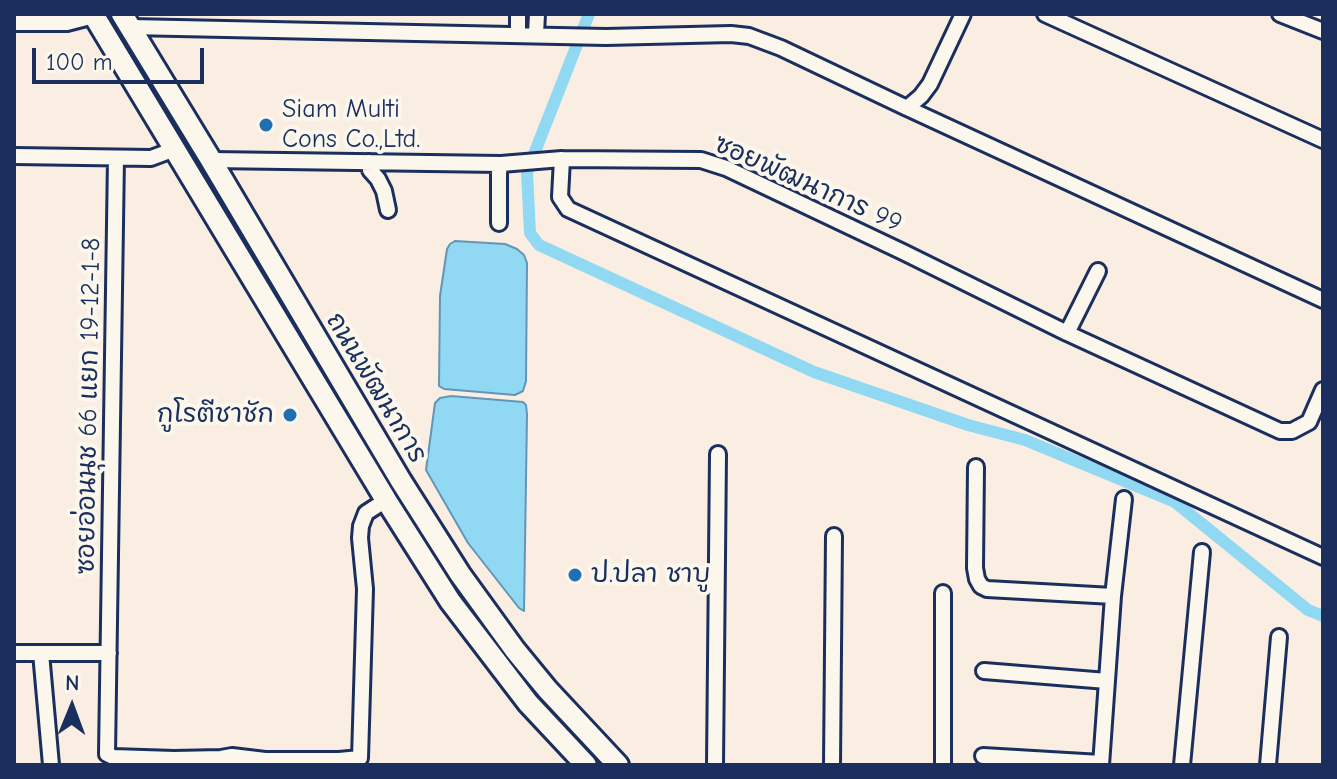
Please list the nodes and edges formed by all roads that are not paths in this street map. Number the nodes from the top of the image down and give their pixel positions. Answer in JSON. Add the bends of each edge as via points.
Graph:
{"nodes":[{"id":1,"x":301,"y":14,"type":"edge"},
{"id":2,"x":518,"y":14,"type":"edge"},
{"id":3,"x":537,"y":14,"type":"edge"},
{"id":4,"x":963,"y":14,"type":"edge"},
{"id":5,"x":1045,"y":14,"type":"edge"},
{"id":6,"x":1280,"y":14,"type":"edge"},
{"id":7,"x":94,"y":15,"type":"edge"},
{"id":8,"x":126,"y":20,"type":"edge"},
{"id":9,"x":224,"y":21,"type":"edge"},
{"id":10,"x":14,"y":23,"type":"edge"},
{"id":11,"x":300,"y":30,"type":"junction"},
{"id":12,"x":1323,"y":31,"type":"edge"},
{"id":13,"x":518,"y":34,"type":"junction"},
{"id":14,"x":536,"y":34,"type":"junction"},
{"id":15,"x":907,"y":108,"type":"junction"},
{"id":16,"x":1323,"y":140,"type":"edge"},
{"id":17,"x":175,"y":149,"type":"junction"},
{"id":18,"x":14,"y":156,"type":"edge"},
{"id":19,"x":116,"y":158,"type":"junction"},
{"id":20,"x":562,"y":159,"type":"junction"},
{"id":21,"x":211,"y":160,"type":"junction"},
{"id":22,"x":369,"y":162,"type":"junction"},
{"id":23,"x":501,"y":164,"type":"junction"},
{"id":24,"x":388,"y":210,"type":"dead end"},
{"id":25,"x":499,"y":223,"type":"dead end"},
{"id":26,"x":1098,"y":271,"type":"dead end"},
{"id":27,"x":1323,"y":300,"type":"edge"},
{"id":28,"x":1067,"y":333,"type":"junction"},
{"id":29,"x":1323,"y":390,"type":"edge"},
{"id":30,"x":718,"y":454,"type":"dead end"},
{"id":31,"x":976,"y":467,"type":"dead end"},
{"id":32,"x":1124,"y":499,"type":"dead end"},
{"id":33,"x":386,"y":500,"type":"junction"},
{"id":34,"x":834,"y":536,"type":"dead end"},
{"id":35,"x":1202,"y":552,"type":"dead end"},
{"id":36,"x":1323,"y":557,"type":"edge"},
{"id":37,"x":943,"y":593,"type":"dead end"},
{"id":38,"x":1113,"y":596,"type":"junction"},
{"id":39,"x":1279,"y":637,"type":"dead end"},
{"id":40,"x":14,"y":653,"type":"edge"},
{"id":41,"x":41,"y":653,"type":"junction"},
{"id":42,"x":109,"y":653,"type":"junction"},
{"id":43,"x":984,"y":671,"type":"dead end"},
{"id":44,"x":1107,"y":681,"type":"junction"},
{"id":45,"x":983,"y":756,"type":"dead end"},
{"id":46,"x":173,"y":762,"type":"edge"},
{"id":47,"x":1101,"y":764,"type":"edge"},
{"id":48,"x":51,"y":765,"type":"edge"},
{"id":49,"x":586,"y":765,"type":"edge"},
{"id":50,"x":618,"y":765,"type":"edge"},
{"id":51,"x":715,"y":765,"type":"edge"},
{"id":52,"x":832,"y":765,"type":"edge"},
{"id":53,"x":943,"y":765,"type":"edge"},
{"id":54,"x":1182,"y":765,"type":"edge"},
{"id":55,"x":1268,"y":765,"type":"edge"}],
"edges":[{"from":1,"to":11,"type":"street"},
{"from":2,"to":13,"type":"street"},
{"from":3,"to":14,"type":"street"},
{"from":4,"to":15,"type":"street","via":[[930,84]]},
{"from":5,"to":16,"type":"street"},
{"from":6,"to":12,"type":"street"},
{"from":7,"to":10,"type":"street","via":[[67,23]]},
{"from":7,"to":17,"type":"main road","name":"ถนนพัฒนาการ"},
{"from":8,"to":9,"type":"street"},
{"from":8,"to":21,"type":"main road","name":"ถนนพัฒนาการ"},
{"from":9,"to":11,"type":"street"},
{"from":11,"to":13,"type":"street"},
{"from":13,"to":14,"type":"street"},
{"from":14,"to":15,"type":"street","via":[[749,36]]},
{"from":15,"to":27,"type":"street"},
{"from":17,"to":19,"type":"street","via":[[151,158]]},
{"from":17,"to":33,"type":"main road","name":"ถนนพัฒนาการ"},
{"from":18,"to":19,"type":"street"},
{"from":19,"to":42,"type":"street","name":"ซอยอ่อนนุช 66 แยก 19-12-1-8"},
{"from":20,"to":23,"type":"street","name":"ซอยพัฒนาการ 99"},
{"from":20,"to":28,"type":"street","name":"ซอยพัฒนาการ 99","via":[[701,160],[726,168]]},
{"from":20,"to":36,"type":"street","via":[[560,197],[568,209]]},
{"from":21,"to":22,"type":"street","name":"ซอยพัฒนาการ 99"},
{"from":21,"to":50,"type":"main road","name":"ถนนพัฒนาการ","via":[[460,574],[547,689]]},
{"from":22,"to":23,"type":"street","name":"ซอยพัฒนาการ 99"},
{"from":22,"to":24,"type":"street"},
{"from":23,"to":25,"type":"street"},
{"from":26,"to":28,"type":"street"},
{"from":28,"to":29,"type":"street","name":"ซอยพัฒนาการ 99","via":[[1280,431],[1309,422]]},
{"from":30,"to":51,"type":"street"},
{"from":31,"to":38,"type":"street","via":[[975,568],[981,586]]},
{"from":32,"to":38,"type":"street"},
{"from":33,"to":46,"type":"street","via":[[366,513],[361,526],[365,589],[360,758],[232,756]]},
{"from":33,"to":49,"type":"main road","name":"ถนนพัฒนาการ","via":[[459,612],[528,703]]},
{"from":34,"to":52,"type":"street"},
{"from":35,"to":54,"type":"street"},
{"from":37,"to":53,"type":"street"},
{"from":38,"to":44,"type":"street"},
{"from":39,"to":55,"type":"street"},
{"from":40,"to":41,"type":"street"},
{"from":41,"to":42,"type":"street"},
{"from":41,"to":48,"type":"street"},
{"from":42,"to":46,"type":"street","name":"ซอยอ่อนนุช 66 แยก 19-12-1-8","via":[[107,754]]},
{"from":43,"to":44,"type":"street"},
{"from":44,"to":47,"type":"street"},
{"from":45,"to":47,"type":"street"}]}
